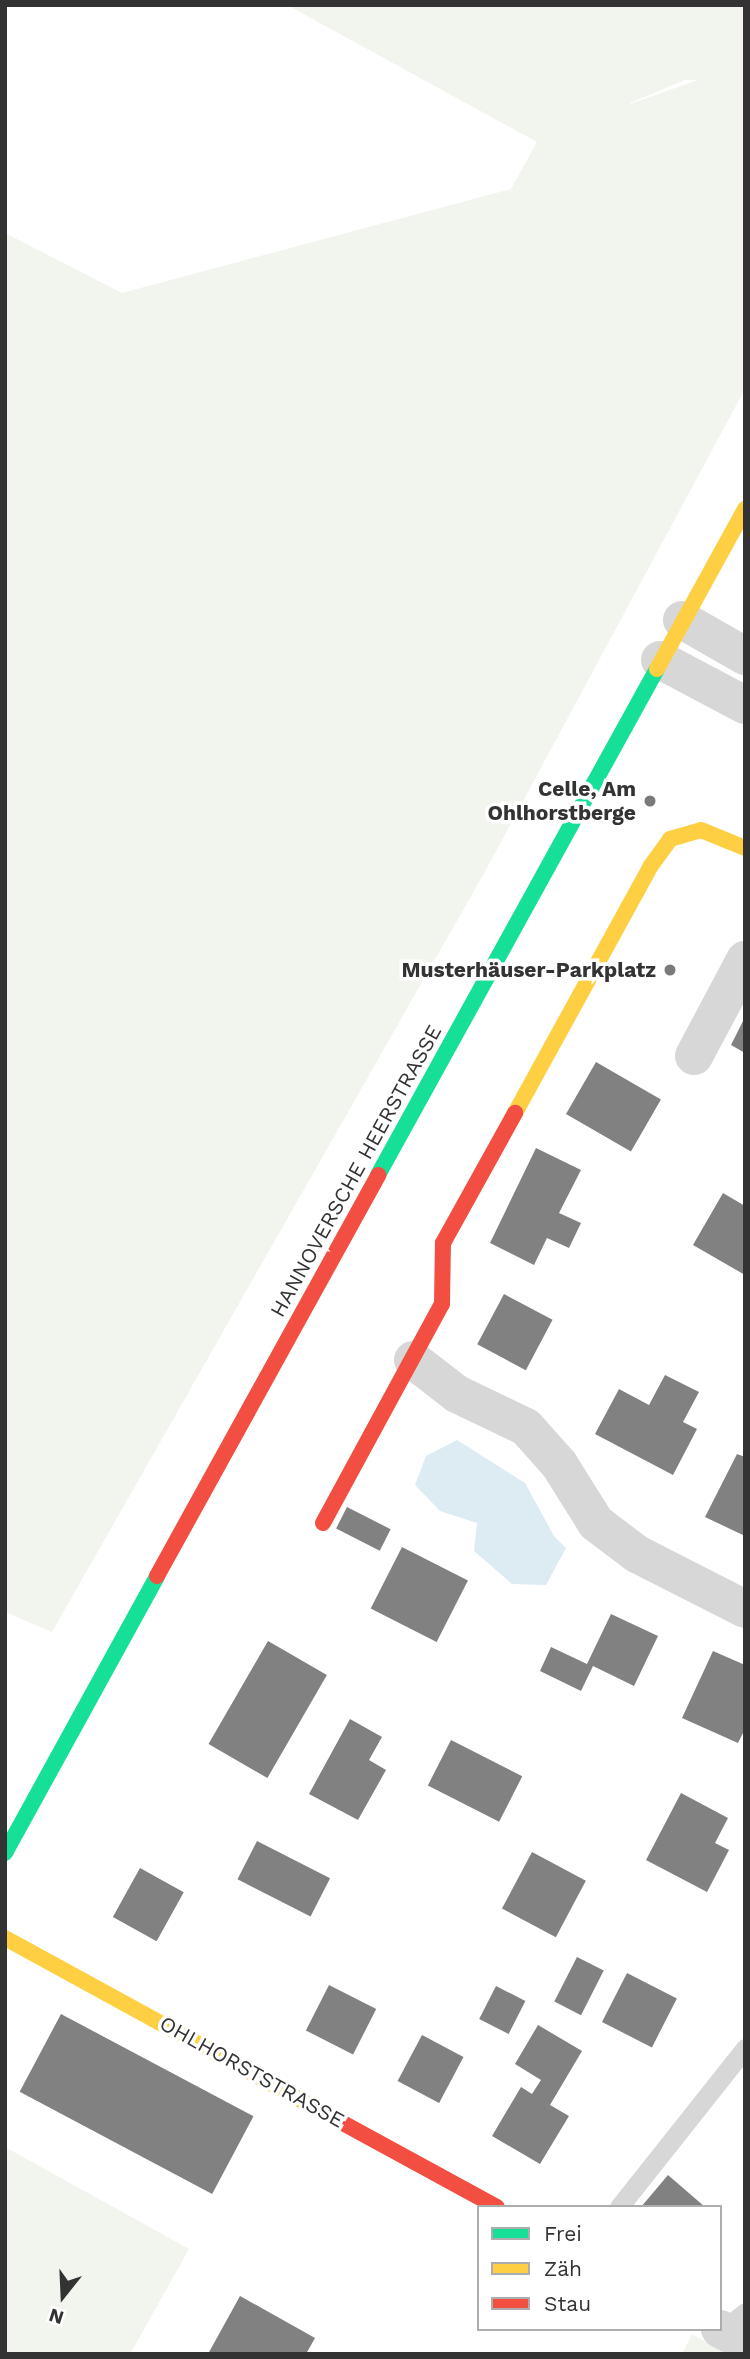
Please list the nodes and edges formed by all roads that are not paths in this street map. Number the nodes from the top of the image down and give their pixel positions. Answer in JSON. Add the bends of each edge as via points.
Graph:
{"nodes":[{"id":1,"x":745,"y":509,"type":"edge"},
{"id":2,"x":682,"y":620,"type":"junction"},
{"id":3,"x":745,"y":656,"type":"edge"},
{"id":4,"x":660,"y":660,"type":"junction"},
{"id":5,"x":745,"y":705,"type":"edge"},
{"id":6,"x":745,"y":848,"type":"edge"},
{"id":7,"x":745,"y":960,"type":"edge"},
{"id":8,"x":694,"y":1056,"type":"dead end"},
{"id":9,"x":413,"y":1360,"type":"junction"},
{"id":10,"x":323,"y":1523,"type":"dead end"},
{"id":11,"x":745,"y":1609,"type":"edge"},
{"id":12,"x":5,"y":1853,"type":"edge"},
{"id":13,"x":5,"y":1938,"type":"edge"},
{"id":14,"x":745,"y":2048,"type":"edge"},
{"id":15,"x":493,"y":2205,"type":"edge"},
{"id":16,"x":621,"y":2205,"type":"edge"}],
"edges":[{"from":1,"to":2,"type":"main road","name":"HANNOVERSCHE HEERSTRASSE"},
{"from":2,"to":3,"type":"street"},
{"from":2,"to":4,"type":"main road","name":"HANNOVERSCHE HEERSTRASSE"},
{"from":4,"to":5,"type":"street"},
{"from":4,"to":12,"type":"main road","name":"HANNOVERSCHE HEERSTRASSE"},
{"from":6,"to":9,"type":"main road","via":[[701,830],[670,839],[650,867],[443,1243],[442,1304]]},
{"from":7,"to":8,"type":"street"},
{"from":9,"to":10,"type":"main road"},
{"from":9,"to":11,"type":"street","via":[[457,1394],[526,1427],[559,1464],[597,1524],[637,1554]]},
{"from":13,"to":15,"type":"main road","name":"OHLHORSTSTRASSE"},
{"from":14,"to":16,"type":"lane"}]}
